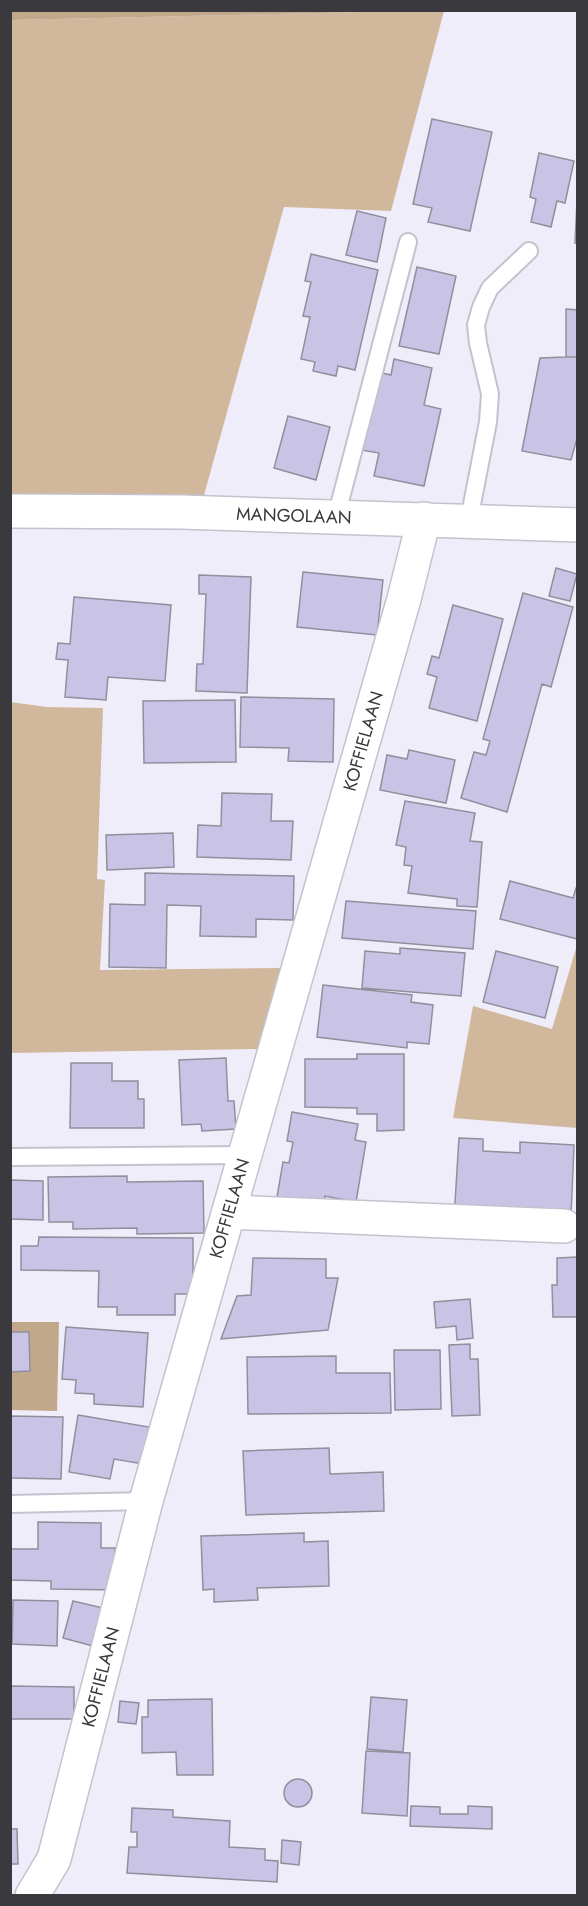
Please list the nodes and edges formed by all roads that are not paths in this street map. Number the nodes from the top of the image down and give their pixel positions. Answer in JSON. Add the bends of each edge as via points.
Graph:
{"nodes":[{"id":1,"x":408,"y":242,"type":"dead end"},
{"id":2,"x":528,"y":251,"type":"dead end"},
{"id":3,"x":10,"y":511,"type":"edge"},
{"id":4,"x":336,"y":517,"type":"junction"},
{"id":5,"x":424,"y":519,"type":"junction"},
{"id":6,"x":469,"y":520,"type":"junction"},
{"id":7,"x":578,"y":525,"type":"edge"},
{"id":8,"x":245,"y":1155,"type":"junction"},
{"id":9,"x":10,"y":1157,"type":"edge"},
{"id":10,"x":229,"y":1212,"type":"junction"},
{"id":11,"x":564,"y":1226,"type":"dead end"},
{"id":12,"x":146,"y":1501,"type":"junction"},
{"id":13,"x":10,"y":1504,"type":"edge"},
{"id":14,"x":32,"y":1896,"type":"edge"}],
"edges":[{"from":1,"to":4,"type":"lane"},
{"from":2,"to":6,"type":"lane","via":[[490,288],[476,325],[490,394]]},
{"from":3,"to":4,"type":"street","name":"MANGOLAAN"},
{"from":4,"to":5,"type":"street","name":"MANGOLAAN"},
{"from":5,"to":6,"type":"street","name":"MANGOLAAN"},
{"from":5,"to":8,"type":"street","name":"KOFFIELAAN"},
{"from":6,"to":7,"type":"street","name":"MANGOLAAN"},
{"from":8,"to":9,"type":"lane"},
{"from":8,"to":10,"type":"street","name":"KOFFIELAAN"},
{"from":10,"to":11,"type":"street"},
{"from":10,"to":12,"type":"street","name":"KOFFIELAAN"},
{"from":12,"to":13,"type":"lane"},
{"from":12,"to":14,"type":"street","name":"KOFFIELAAN","via":[[54,1859]]}]}
